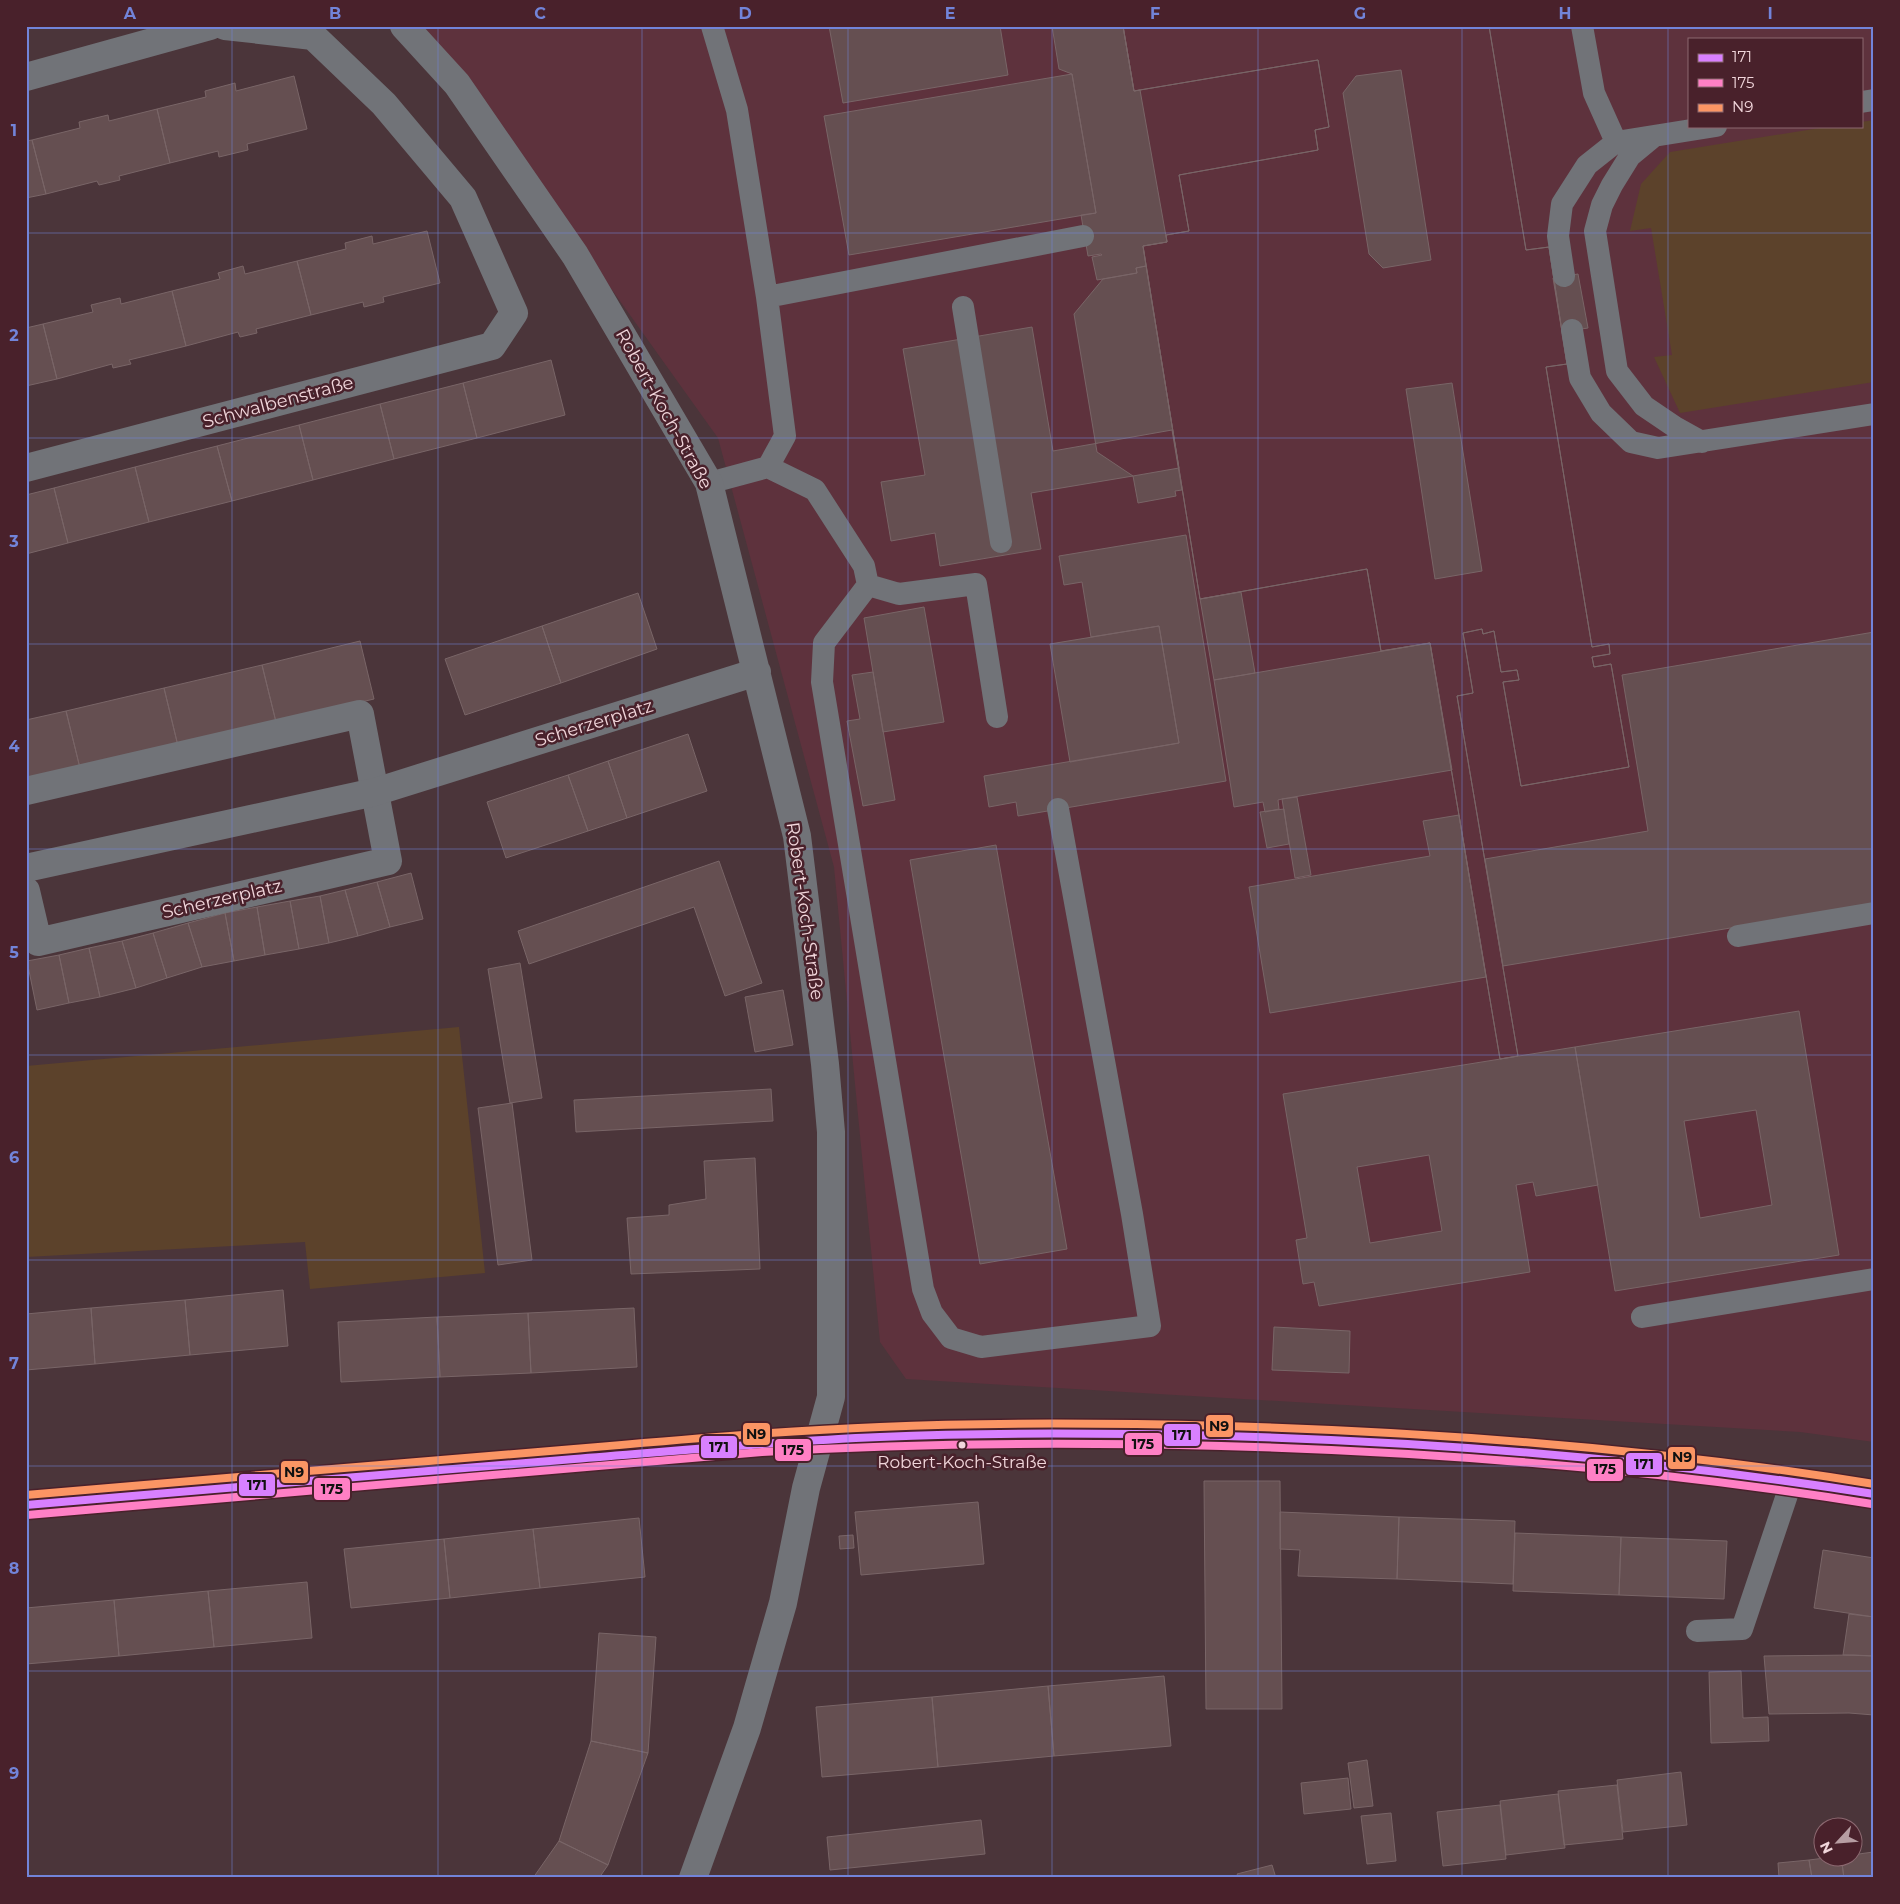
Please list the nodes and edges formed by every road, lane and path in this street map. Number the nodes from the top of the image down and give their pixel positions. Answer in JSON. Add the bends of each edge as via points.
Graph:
{"nodes":[{"id":1,"x":210,"y":26,"type":"edge"},
{"id":2,"x":225,"y":26,"type":"edge"},
{"id":3,"x":404,"y":26,"type":"edge"},
{"id":4,"x":712,"y":26,"type":"edge"},
{"id":5,"x":1582,"y":26,"type":"edge"},
{"id":6,"x":26,"y":76,"type":"edge"},
{"id":7,"x":1703,"y":128,"type":"edge"},
{"id":8,"x":1653,"y":136,"type":"junction"},
{"id":9,"x":1616,"y":142,"type":"junction"},
{"id":10,"x":1083,"y":236,"type":"dead end"},
{"id":11,"x":1564,"y":276,"type":"dead end"},
{"id":12,"x":767,"y":297,"type":"junction"},
{"id":13,"x":962,"y":307,"type":"dead end"},
{"id":14,"x":1572,"y":330,"type":"dead end"},
{"id":15,"x":1874,"y":414,"type":"edge"},
{"id":16,"x":1702,"y":442,"type":"junction"},
{"id":17,"x":768,"y":467,"type":"junction"},
{"id":18,"x":26,"y":468,"type":"edge"},
{"id":19,"x":709,"y":483,"type":"junction"},
{"id":20,"x":1000,"y":542,"type":"dead end"},
{"id":21,"x":868,"y":585,"type":"junction"},
{"id":22,"x":757,"y":672,"type":"junction"},
{"id":23,"x":997,"y":717,"type":"dead end"},
{"id":24,"x":26,"y":791,"type":"edge"},
{"id":25,"x":375,"y":792,"type":"junction"},
{"id":26,"x":1058,"y":809,"type":"dead end"},
{"id":27,"x":26,"y":868,"type":"edge"},
{"id":28,"x":26,"y":891,"type":"edge"},
{"id":29,"x":1874,"y":913,"type":"edge"},
{"id":30,"x":1738,"y":936,"type":"dead end"},
{"id":31,"x":1874,"y":1279,"type":"edge"},
{"id":32,"x":1642,"y":1317,"type":"dead end"},
{"id":33,"x":820,"y":1439,"type":"junction"},
{"id":34,"x":1792,"y":1480,"type":"junction"},
{"id":35,"x":1874,"y":1494,"type":"edge"},
{"id":36,"x":26,"y":1505,"type":"edge"},
{"id":37,"x":1697,"y":1631,"type":"dead end"},
{"id":38,"x":693,"y":1878,"type":"edge"}],
"edges":[{"from":1,"to":6,"type":"street"},
{"from":2,"to":18,"type":"street","name":"Schwalbenstraße","via":[[313,36],[384,104],[464,198],[514,313],[492,346]]},
{"from":3,"to":19,"type":"street","name":"Robert-Koch-Straße","via":[[457,84],[575,255]]},
{"from":4,"to":12,"type":"lane","via":[[737,110]]},
{"from":5,"to":9,"type":"lane","via":[[1594,93]]},
{"from":7,"to":8,"type":"lane"},
{"from":8,"to":9,"type":"lane"},
{"from":8,"to":16,"type":"lane","via":[[1630,156],[1612,185],[1595,231],[1618,371],[1644,406]]},
{"from":9,"to":11,"type":"lane","via":[[1588,164],[1562,204],[1558,236]]},
{"from":10,"to":12,"type":"lane"},
{"from":12,"to":17,"type":"lane","via":[[785,436]]},
{"from":13,"to":20,"type":"lane"},
{"from":14,"to":16,"type":"lane","via":[[1580,378],[1601,413],[1631,442],[1658,448]]},
{"from":15,"to":16,"type":"lane"},
{"from":17,"to":19,"type":"lane"},
{"from":17,"to":21,"type":"lane","via":[[814,490],[864,566]]},
{"from":19,"to":22,"type":"street","name":"Robert-Koch-Straße"},
{"from":21,"to":23,"type":"lane","via":[[899,594],[976,584]]},
{"from":21,"to":26,"type":"lane","via":[[824,643],[822,682],[923,1289],[932,1313],[951,1338],[981,1347],[1150,1326]]},
{"from":22,"to":25,"type":"street","name":"Scherzerplatz"},
{"from":22,"to":33,"type":"street","name":"Robert-Koch-Straße","via":[[797,836],[830,1122],[831,1397]]},
{"from":24,"to":25,"type":"street","name":"Scherzerplatz","via":[[360,714]]},
{"from":25,"to":27,"type":"street","name":"Scherzerplatz"},
{"from":25,"to":28,"type":"street","name":"Scherzerplatz","via":[[388,861],[38,942]]},
{"from":29,"to":30,"type":"lane"},
{"from":31,"to":32,"type":"lane"},
{"from":33,"to":34,"type":"street","via":[[1030,1432],[1183,1434],[1429,1444],[1673,1465]]},
{"from":33,"to":36,"type":"street"},
{"from":33,"to":38,"type":"street","name":"Robert-Koch-Straße","via":[[806,1488],[783,1602],[747,1728]]},
{"from":34,"to":35,"type":"street"},
{"from":34,"to":37,"type":"lane","via":[[1742,1629]]}]}
